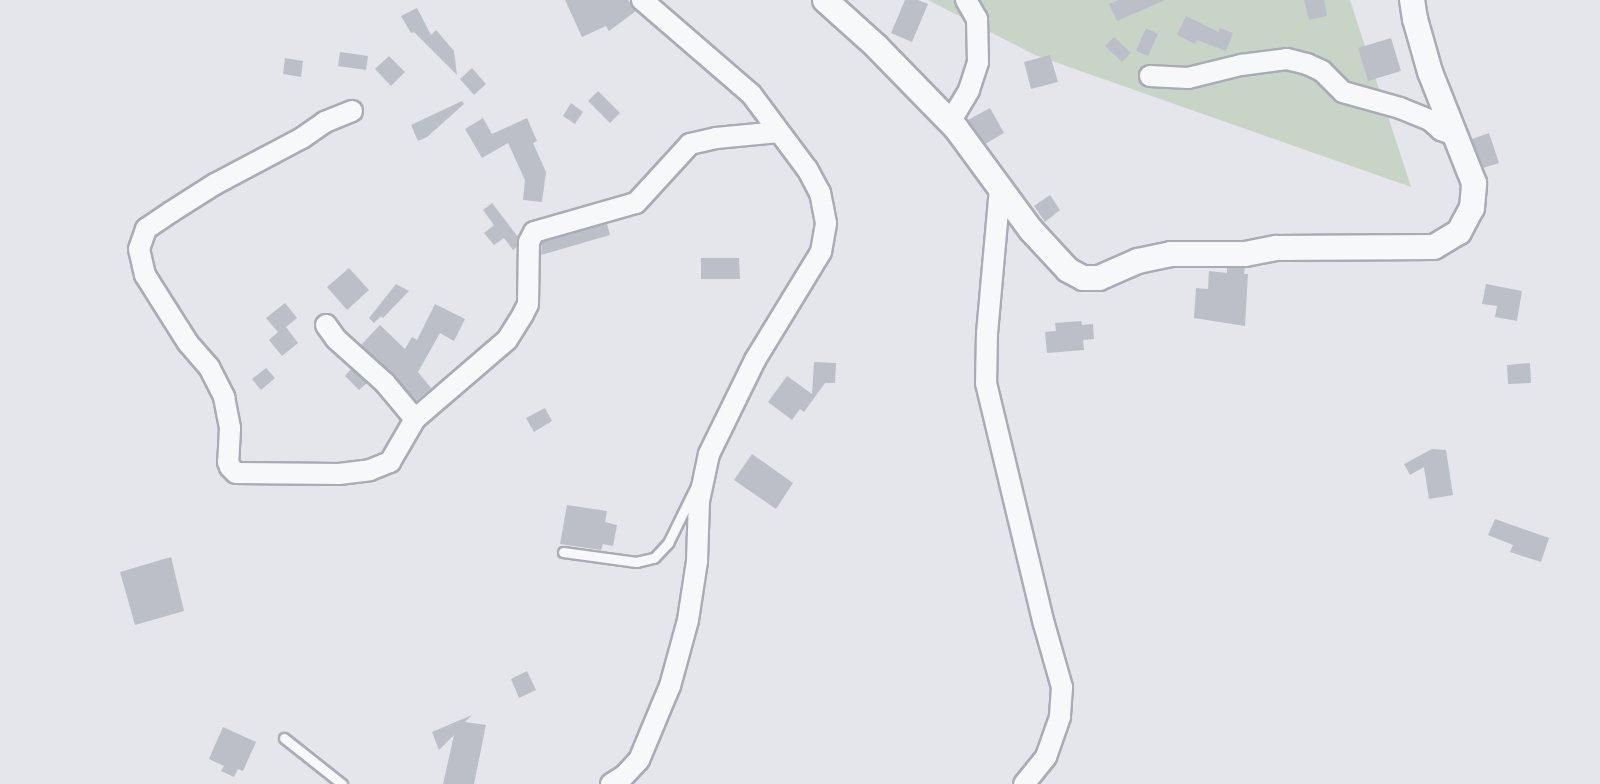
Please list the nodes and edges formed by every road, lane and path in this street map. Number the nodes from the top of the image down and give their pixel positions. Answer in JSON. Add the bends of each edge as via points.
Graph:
{"nodes":[{"id":1,"x":642,"y":0,"type":"edge"},
{"id":2,"x":825,"y":0,"type":"edge"},
{"id":3,"x":966,"y":0,"type":"edge"},
{"id":4,"x":1412,"y":0,"type":"edge"},
{"id":5,"x":1150,"y":76,"type":"dead end"},
{"id":6,"x":352,"y":111,"type":"dead end"},
{"id":7,"x":950,"y":122,"type":"junction"},
{"id":8,"x":780,"y":132,"type":"junction"},
{"id":9,"x":1455,"y":135,"type":"junction"},
{"id":10,"x":1000,"y":188,"type":"junction"},
{"id":11,"x":326,"y":325,"type":"dead end"},
{"id":12,"x":415,"y":419,"type":"junction"},
{"id":13,"x":704,"y":475,"type":"junction"},
{"id":14,"x":563,"y":552,"type":"dead end"},
{"id":15,"x":284,"y":738,"type":"dead end"},
{"id":16,"x":342,"y":784,"type":"edge"},
{"id":17,"x":611,"y":784,"type":"edge"},
{"id":18,"x":1024,"y":784,"type":"edge"}],
"edges":[{"from":1,"to":8,"type":"street","via":[[751,94]]},
{"from":2,"to":7,"type":"street"},
{"from":3,"to":7,"type":"street","via":[[977,19],[978,62],[969,90]]},
{"from":4,"to":9,"type":"street","via":[[1430,72]]},
{"from":5,"to":9,"type":"street","via":[[1188,78],[1240,64],[1287,59],[1322,71],[1343,92],[1400,108]]},
{"from":6,"to":12,"type":"street","via":[[215,184],[146,229],[139,249],[150,284],[188,343],[209,367],[224,396],[230,428],[228,462],[232,470],[257,475],[370,470],[390,462]]},
{"from":7,"to":10,"type":"street"},
{"from":8,"to":12,"type":"street","via":[[690,144],[636,203],[534,232],[529,242],[528,304],[512,332]]},
{"from":8,"to":13,"type":"street","via":[[820,193],[826,223],[821,252],[754,360],[709,454]]},
{"from":9,"to":10,"type":"street","via":[[1474,183],[1472,208],[1459,232],[1434,246],[1171,254],[1138,261],[1099,278],[1083,278],[1068,270],[1053,254]]},
{"from":10,"to":18,"type":"street","via":[[986,383],[1062,687],[1060,717],[1046,758]]},
{"from":11,"to":12,"type":"street"},
{"from":13,"to":14,"type":"lane","via":[[694,487],[668,543],[654,558],[636,562]]},
{"from":13,"to":17,"type":"street","via":[[688,620],[670,686],[639,760]]},
{"from":15,"to":16,"type":"lane"}]}
